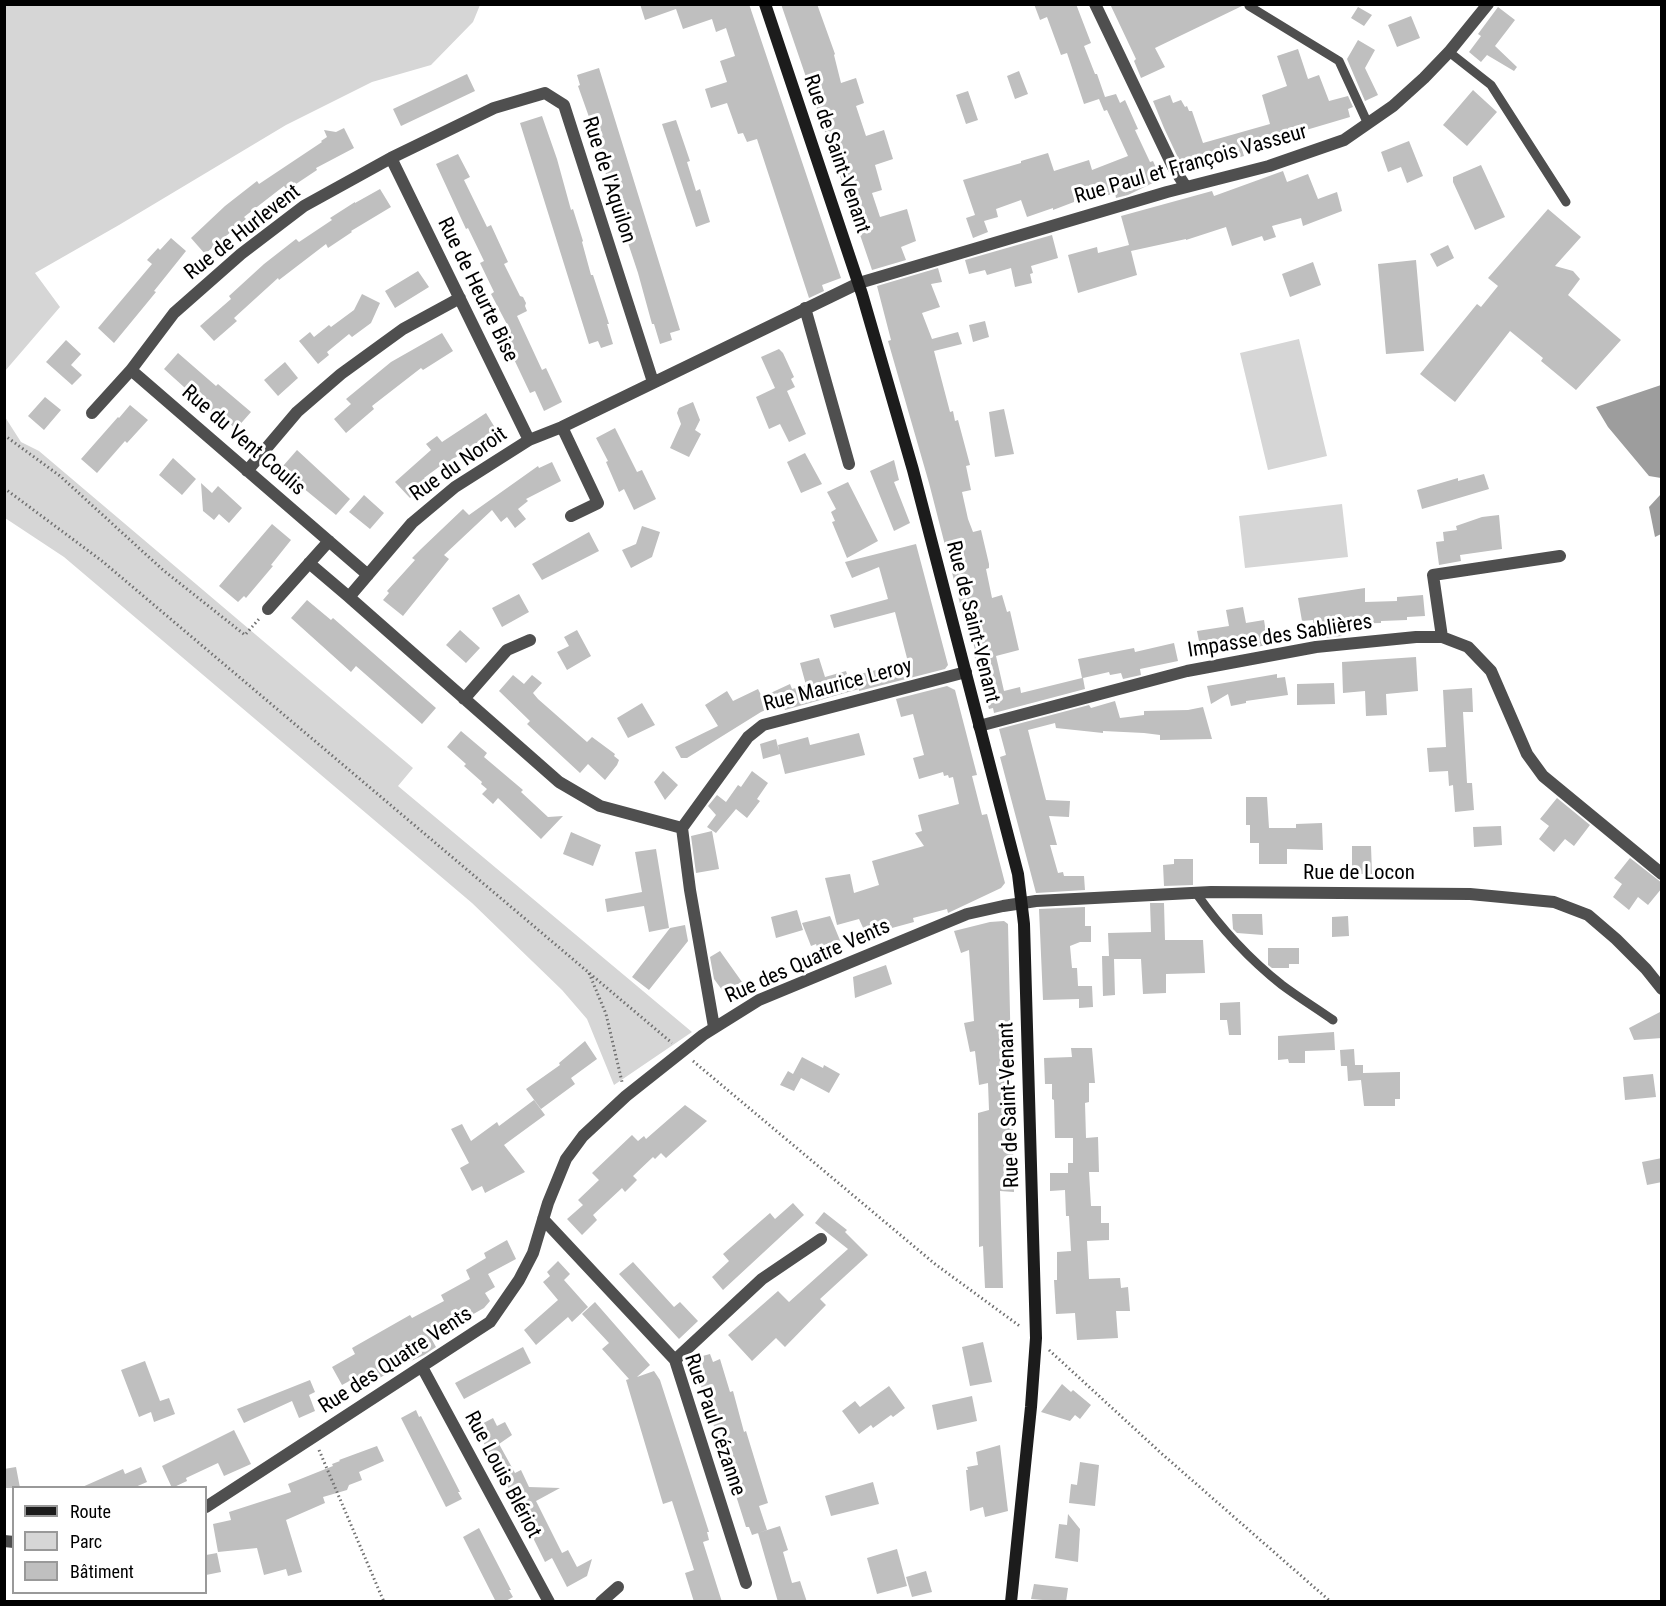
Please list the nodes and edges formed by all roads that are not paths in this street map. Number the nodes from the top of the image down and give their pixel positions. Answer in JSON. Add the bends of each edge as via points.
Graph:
{"nodes":[{"id":1,"x":765,"y":4,"type":"edge"},
{"id":2,"x":1095,"y":4,"type":"edge"},
{"id":3,"x":1488,"y":4,"type":"edge"},
{"id":4,"x":1249,"y":6,"type":"edge"},
{"id":5,"x":1449,"y":52,"type":"junction"},
{"id":6,"x":1368,"y":124,"type":"junction"},
{"id":7,"x":453,"y":127,"type":"joint"},
{"id":8,"x":391,"y":158,"type":"junction"},
{"id":9,"x":1186,"y":187,"type":"junction"},
{"id":10,"x":1566,"y":202,"type":"dead end"},
{"id":11,"x":859,"y":283,"type":"junction"},
{"id":12,"x":460,"y":298,"type":"junction"},
{"id":13,"x":805,"y":308,"type":"junction"},
{"id":14,"x":131,"y":370,"type":"junction"},
{"id":15,"x":653,"y":382,"type":"junction"},
{"id":16,"x":92,"y":413,"type":"dead end"},
{"id":17,"x":562,"y":427,"type":"junction"},
{"id":18,"x":529,"y":440,"type":"junction"},
{"id":19,"x":849,"y":464,"type":"dead end"},
{"id":20,"x":247,"y":471,"type":"junction"},
{"id":21,"x":571,"y":516,"type":"dead end"},
{"id":22,"x":329,"y":541,"type":"junction"},
{"id":23,"x":1560,"y":556,"type":"dead end"},
{"id":24,"x":309,"y":563,"type":"junction"},
{"id":25,"x":368,"y":575,"type":"junction"},
{"id":26,"x":349,"y":597,"type":"junction"},
{"id":27,"x":268,"y":609,"type":"road end"},
{"id":28,"x":1442,"y":637,"type":"junction"},
{"id":29,"x":530,"y":640,"type":"dead end"},
{"id":30,"x":966,"y":672,"type":"junction"},
{"id":31,"x":464,"y":699,"type":"junction"},
{"id":32,"x":979,"y":726,"type":"junction"},
{"id":33,"x":682,"y":828,"type":"junction"},
{"id":34,"x":1662,"y":874,"type":"edge"},
{"id":35,"x":1196,"y":893,"type":"junction"},
{"id":36,"x":1023,"y":904,"type":"junction"},
{"id":37,"x":1662,"y":989,"type":"edge"},
{"id":38,"x":1333,"y":1020,"type":"dead end"},
{"id":39,"x":714,"y":1027,"type":"junction"},
{"id":40,"x":543,"y":1219,"type":"junction"},
{"id":41,"x":821,"y":1239,"type":"dead end"},
{"id":42,"x":675,"y":1360,"type":"junction"},
{"id":43,"x":422,"y":1367,"type":"junction"},
{"id":44,"x":207,"y":1506,"type":"edge"},
{"id":45,"x":746,"y":1583,"type":"dead end"},
{"id":46,"x":618,"y":1587,"type":"dead end"},
{"id":47,"x":549,"y":1602,"type":"edge"},
{"id":48,"x":601,"y":1602,"type":"edge"},
{"id":49,"x":1011,"y":1602,"type":"edge"}],
"edges":[{"from":1,"to":11,"type":"main road","name":"Rue de Saint-Venant"},
{"from":2,"to":9,"type":"street"},
{"from":3,"to":5,"type":"street","name":"Rue Paul et François Vasseur"},
{"from":4,"to":6,"type":"lane","via":[[1339,61]]},
{"from":5,"to":6,"type":"street","name":"Rue Paul et François Vasseur","via":[[1393,106]]},
{"from":5,"to":10,"type":"lane","via":[[1491,85]]},
{"from":6,"to":9,"type":"street","name":"Rue Paul et François Vasseur","via":[[1335,143],[1269,166]]},
{"from":7,"to":8,"type":"street","name":"Rue de Hurlevent"},
{"from":7,"to":15,"type":"street","name":"Rue de l'Aquilon","via":[[494,108],[545,93],[564,105]]},
{"from":8,"to":12,"type":"street","name":"Rue de Heurte Bise"},
{"from":8,"to":14,"type":"street","name":"Rue de Hurlevent","via":[[304,206],[241,254],[174,313]]},
{"from":9,"to":11,"type":"street","name":"Rue Paul et François Vasseur"},
{"from":11,"to":13,"type":"street","name":"Rue du Noroit"},
{"from":11,"to":30,"type":"main road","name":"Rue de Saint-Venant"},
{"from":12,"to":18,"type":"street","name":"Rue de Heurte Bise"},
{"from":12,"to":20,"type":"street","via":[[403,329],[341,374],[297,412]]},
{"from":13,"to":15,"type":"street","name":"Rue du Noroit"},
{"from":13,"to":19,"type":"street"},
{"from":14,"to":16,"type":"street","name":"Rue de Hurlevent"},
{"from":14,"to":20,"type":"street","name":"Rue du Vent Coulis"},
{"from":15,"to":17,"type":"street","name":"Rue du Noroit"},
{"from":17,"to":18,"type":"street","name":"Rue du Noroit"},
{"from":17,"to":21,"type":"street","via":[[598,503]]},
{"from":18,"to":25,"type":"street","name":"Rue du Noroit","via":[[438,501],[412,523]]},
{"from":20,"to":22,"type":"street","name":"Rue du Vent Coulis"},
{"from":22,"to":24,"type":"street"},
{"from":22,"to":25,"type":"street","name":"Rue du Vent Coulis"},
{"from":23,"to":28,"type":"street","via":[[1433,575]]},
{"from":24,"to":26,"type":"street"},
{"from":24,"to":27,"type":"street"},
{"from":25,"to":26,"type":"street","name":"Rue du Noroit"},
{"from":26,"to":31,"type":"street"},
{"from":28,"to":32,"type":"street","name":"Impasse des Sablières","via":[[1316,647],[1187,671]]},
{"from":28,"to":34,"type":"street","name":"Impasse des Sablières","via":[[1468,647],[1491,671],[1527,754],[1543,776]]},
{"from":29,"to":31,"type":"street","via":[[507,650]]},
{"from":30,"to":32,"type":"main road","name":"Rue de Saint-Venant"},
{"from":30,"to":33,"type":"street","name":"Rue Maurice Leroy","via":[[763,725],[748,737]]},
{"from":31,"to":33,"type":"street","via":[[559,782],[600,806]]},
{"from":32,"to":36,"type":"main road","name":"Rue de Saint-Venant"},
{"from":33,"to":39,"type":"street"},
{"from":35,"to":36,"type":"street","name":"Rue de Locon"},
{"from":35,"to":37,"type":"street","name":"Rue de Locon","via":[[1470,894],[1554,902],[1588,915]]},
{"from":35,"to":38,"type":"lane","via":[[1215,921],[1250,956],[1282,985]]},
{"from":36,"to":39,"type":"street","name":"Rue des Quatre Vents","via":[[967,914],[759,1000]]},
{"from":36,"to":49,"type":"main road","name":"Rue de Saint-Venant","via":[[1035,1350]]},
{"from":39,"to":40,"type":"street","name":"Rue des Quatre Vents","via":[[626,1096],[583,1136],[566,1159]]},
{"from":40,"to":42,"type":"street","name":"Rue Paul Cézanne"},
{"from":40,"to":43,"type":"street","name":"Rue des Quatre Vents","via":[[533,1253],[504,1305],[490,1322]]},
{"from":41,"to":42,"type":"street","via":[[762,1279]]},
{"from":42,"to":45,"type":"street","name":"Rue Paul Cézanne"},
{"from":43,"to":44,"type":"street","name":"Rue des Quatre Vents"},
{"from":43,"to":47,"type":"street","name":"Rue Louis Blériot"},
{"from":46,"to":48,"type":"street"}]}
